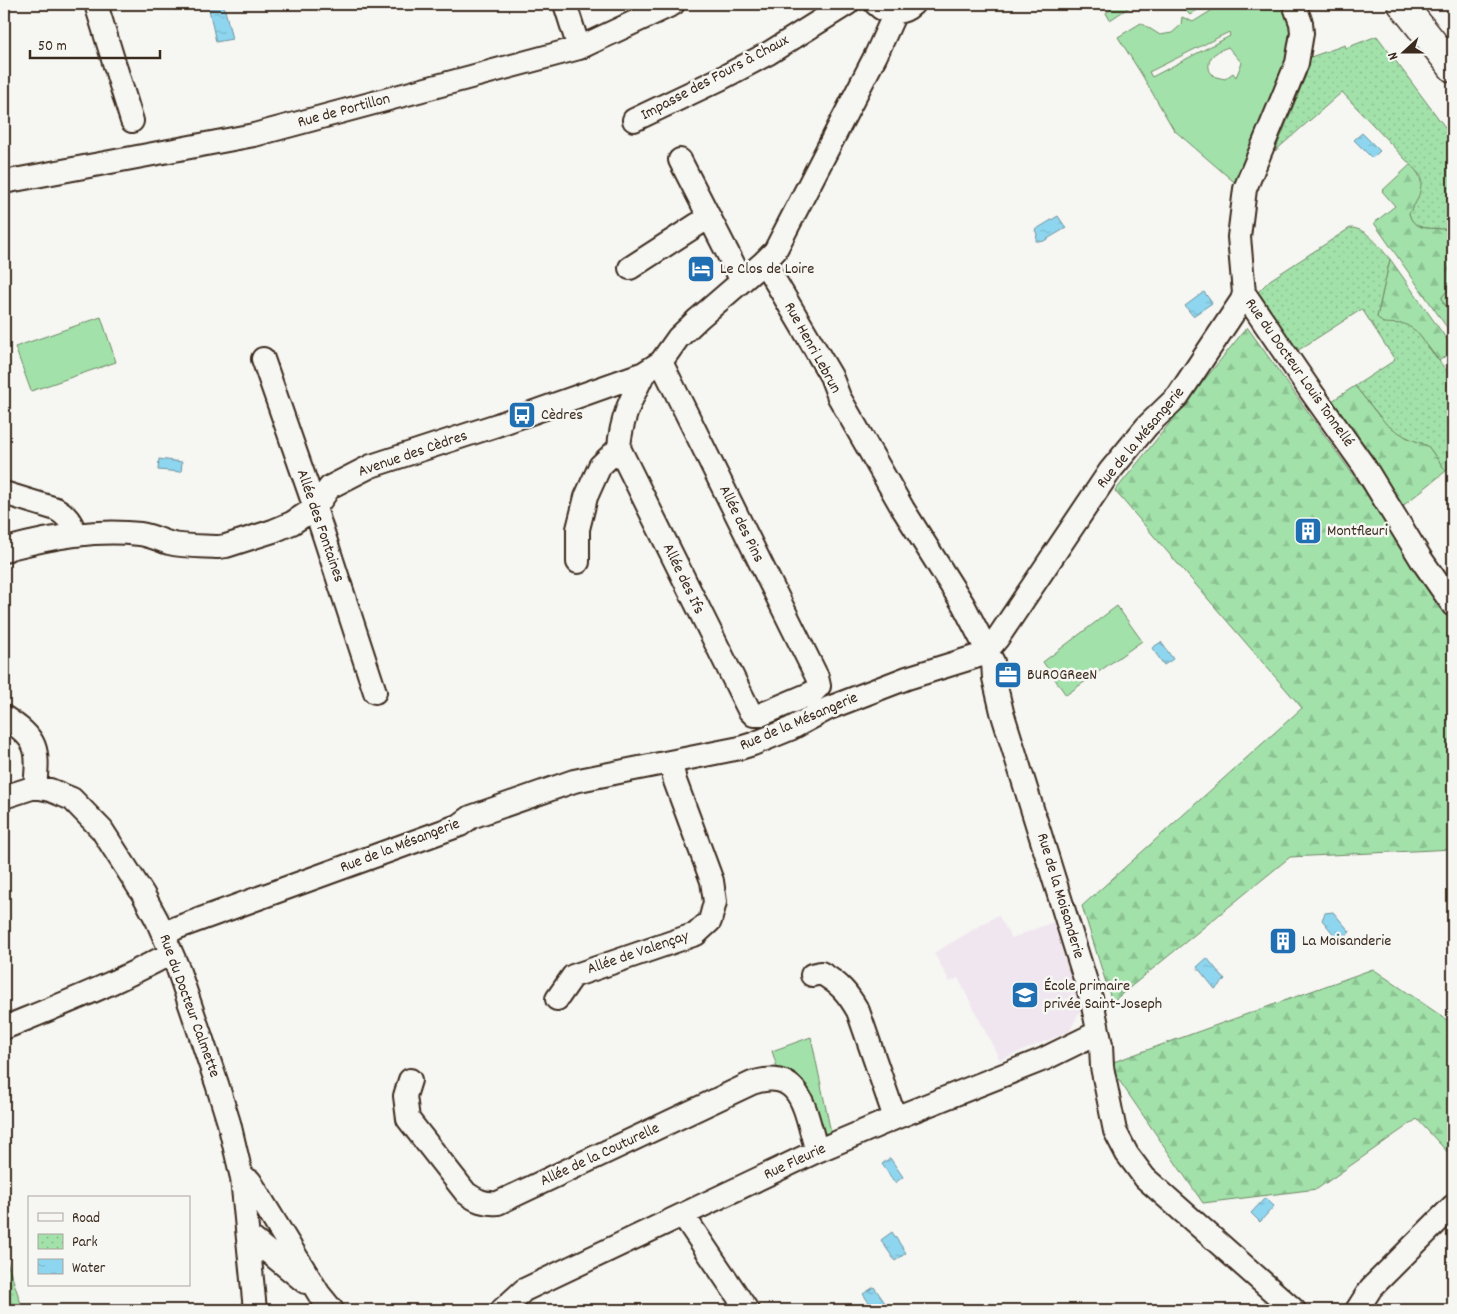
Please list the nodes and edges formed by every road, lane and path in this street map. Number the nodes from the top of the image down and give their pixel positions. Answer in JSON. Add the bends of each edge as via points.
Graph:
{"nodes":[{"id":1,"x":96,"y":4,"type":"edge"},
{"id":2,"x":565,"y":4,"type":"edge"},
{"id":3,"x":673,"y":4,"type":"edge"},
{"id":4,"x":847,"y":4,"type":"edge"},
{"id":5,"x":1294,"y":4,"type":"edge"},
{"id":6,"x":1402,"y":4,"type":"edge"},
{"id":7,"x":1424,"y":4,"type":"edge"},
{"id":8,"x":895,"y":7,"type":"edge"},
{"id":9,"x":1453,"y":39,"type":"edge"},
{"id":10,"x":580,"y":48,"type":"junction"},
{"id":11,"x":1453,"y":68,"type":"edge"},
{"id":12,"x":634,"y":120,"type":"dead end"},
{"id":13,"x":132,"y":121,"type":"dead end"},
{"id":14,"x":680,"y":160,"type":"dead end"},
{"id":15,"x":4,"y":182,"type":"edge"},
{"id":16,"x":709,"y":217,"type":"junction"},
{"id":17,"x":764,"y":262,"type":"junction"},
{"id":18,"x":630,"y":268,"type":"dead end"},
{"id":19,"x":742,"y":281,"type":"junction"},
{"id":20,"x":1244,"y":293,"type":"junction"},
{"id":21,"x":263,"y":359,"type":"dead end"},
{"id":22,"x":652,"y":367,"type":"junction"},
{"id":23,"x":619,"y":448,"type":"junction"},
{"id":24,"x":4,"y":493,"type":"edge"},
{"id":25,"x":315,"y":508,"type":"junction"},
{"id":26,"x":76,"y":534,"type":"junction"},
{"id":27,"x":4,"y":551,"type":"edge"},
{"id":28,"x":578,"y":562,"type":"dead end"},
{"id":29,"x":1453,"y":605,"type":"edge"},
{"id":30,"x":987,"y":651,"type":"junction"},
{"id":31,"x":819,"y":686,"type":"joint"},
{"id":32,"x":375,"y":692,"type":"dead end"},
{"id":33,"x":4,"y":717,"type":"edge"},
{"id":34,"x":671,"y":762,"type":"junction"},
{"id":35,"x":34,"y":787,"type":"junction"},
{"id":36,"x":4,"y":798,"type":"edge"},
{"id":37,"x":167,"y":944,"type":"junction"},
{"id":38,"x":812,"y":975,"type":"dead end"},
{"id":39,"x":557,"y":999,"type":"dead end"},
{"id":40,"x":4,"y":1028,"type":"edge"},
{"id":41,"x":1098,"y":1033,"type":"junction"},
{"id":42,"x":410,"y":1080,"type":"dead end"},
{"id":43,"x":895,"y":1118,"type":"junction"},
{"id":44,"x":817,"y":1151,"type":"junction"},
{"id":45,"x":242,"y":1178,"type":"junction"},
{"id":46,"x":1453,"y":1206,"type":"edge"},
{"id":47,"x":683,"y":1215,"type":"junction"},
{"id":48,"x":249,"y":1236,"type":"junction"},
{"id":49,"x":326,"y":1302,"type":"edge"},
{"id":50,"x":255,"y":1310,"type":"edge"},
{"id":51,"x":502,"y":1310,"type":"edge"},
{"id":52,"x":747,"y":1310,"type":"edge"},
{"id":53,"x":1294,"y":1310,"type":"edge"},
{"id":54,"x":1357,"y":1310,"type":"edge"}],
"edges":[{"from":1,"to":13,"type":"street"},
{"from":2,"to":10,"type":"street"},
{"from":3,"to":10,"type":"street","name":"Rue de Portillon"},
{"from":4,"to":12,"type":"street","name":"Impasse des Fours à Chaux","via":[[720,79]]},
{"from":5,"to":20,"type":"street","name":"Rue du Docteur Louis Tonnellé","via":[[1302,33],[1297,63],[1245,189],[1239,237]]},
{"from":6,"to":11,"type":"main road"},
{"from":7,"to":9,"type":"main road"},
{"from":8,"to":17,"type":"street","via":[[876,55],[775,251]]},
{"from":10,"to":15,"type":"street","name":"Rue de Portillon","via":[[254,135]]},
{"from":14,"to":16,"type":"street"},
{"from":16,"to":18,"type":"street"},
{"from":16,"to":19,"type":"street"},
{"from":17,"to":19,"type":"street"},
{"from":17,"to":30,"type":"street","name":"Rue Henri Lebrun","via":[[890,485],[963,604]]},
{"from":19,"to":22,"type":"street","via":[[702,315]]},
{"from":20,"to":29,"type":"street","name":"Rue du Docteur Louis Tonnellé","via":[[1364,466]]},
{"from":20,"to":30,"type":"street","name":"Rue de la Mésangerie","via":[[1178,396],[1147,426],[1110,471]]},
{"from":21,"to":25,"type":"street","name":"Allée des Fontaines"},
{"from":22,"to":23,"type":"street","via":[[627,406]]},
{"from":22,"to":25,"type":"street","name":"Avenue des Cèdres","via":[[497,425],[371,466],[330,487]]},
{"from":22,"to":31,"type":"street","name":"Allée des Pins"},
{"from":23,"to":28,"type":"street","via":[[600,466],[586,497],[578,528]]},
{"from":23,"to":31,"type":"street","name":"Allée des Ifs","via":[[749,710],[760,715],[812,693]]},
{"from":24,"to":26,"type":"street","via":[[64,513]]},
{"from":25,"to":26,"type":"street","name":"Avenue des Cèdres","via":[[292,523],[219,547],[171,543],[141,534]]},
{"from":25,"to":32,"type":"street","name":"Allée des Fontaines"},
{"from":26,"to":27,"type":"street","name":"Avenue des Cèdres","via":[[30,542]]},
{"from":30,"to":34,"type":"street","name":"Rue de la Mésangerie","via":[[829,708],[753,744]]},
{"from":30,"to":41,"type":"street","name":"Rue de la Moisanderie","via":[[993,662],[1002,712],[1092,1001]]},
{"from":33,"to":35,"type":"street","via":[[32,742],[37,761]]},
{"from":34,"to":37,"type":"street","name":"Rue de la Mésangerie","via":[[564,784],[471,817],[460,825],[176,928]]},
{"from":34,"to":39,"type":"street","name":"Allée de Valençay","via":[[712,881],[715,902],[710,921],[696,934],[573,976]]},
{"from":35,"to":36,"type":"street"},
{"from":35,"to":37,"type":"street","name":"Rue du Docteur Calmette","via":[[72,799],[102,830],[143,894]]},
{"from":37,"to":40,"type":"street","name":"Rue de la Mésangerie","via":[[147,966]]},
{"from":37,"to":45,"type":"street","name":"Rue du Docteur Calmette","via":[[217,1084]]},
{"from":38,"to":43,"type":"street","via":[[821,973],[838,982],[849,995],[858,1011]]},
{"from":41,"to":43,"type":"street","name":"Rue Fleurie","via":[[1044,1059]]},
{"from":41,"to":53,"type":"street","name":"Rue de la Moisanderie","via":[[1116,1131],[1128,1154],[1145,1178]]},
{"from":42,"to":44,"type":"street","name":"Allée de la Couturelle","via":[[405,1096],[408,1119],[466,1193],[488,1204],[498,1203],[765,1079],[780,1080],[797,1091]]},
{"from":43,"to":44,"type":"street","name":"Rue Fleurie"},
{"from":44,"to":47,"type":"street","name":"Rue Fleurie"},
{"from":45,"to":48,"type":"street","name":"Rue du Docteur Calmette"},
{"from":45,"to":49,"type":"street","via":[[250,1181]]},
{"from":46,"to":54,"type":"street","via":[[1371,1288]]},
{"from":47,"to":51,"type":"street","name":"Rue Fleurie","via":[[524,1290]]},
{"from":47,"to":52,"type":"street"},
{"from":48,"to":49,"type":"street"},
{"from":48,"to":50,"type":"street","name":"Rue du Docteur Calmette"}]}
